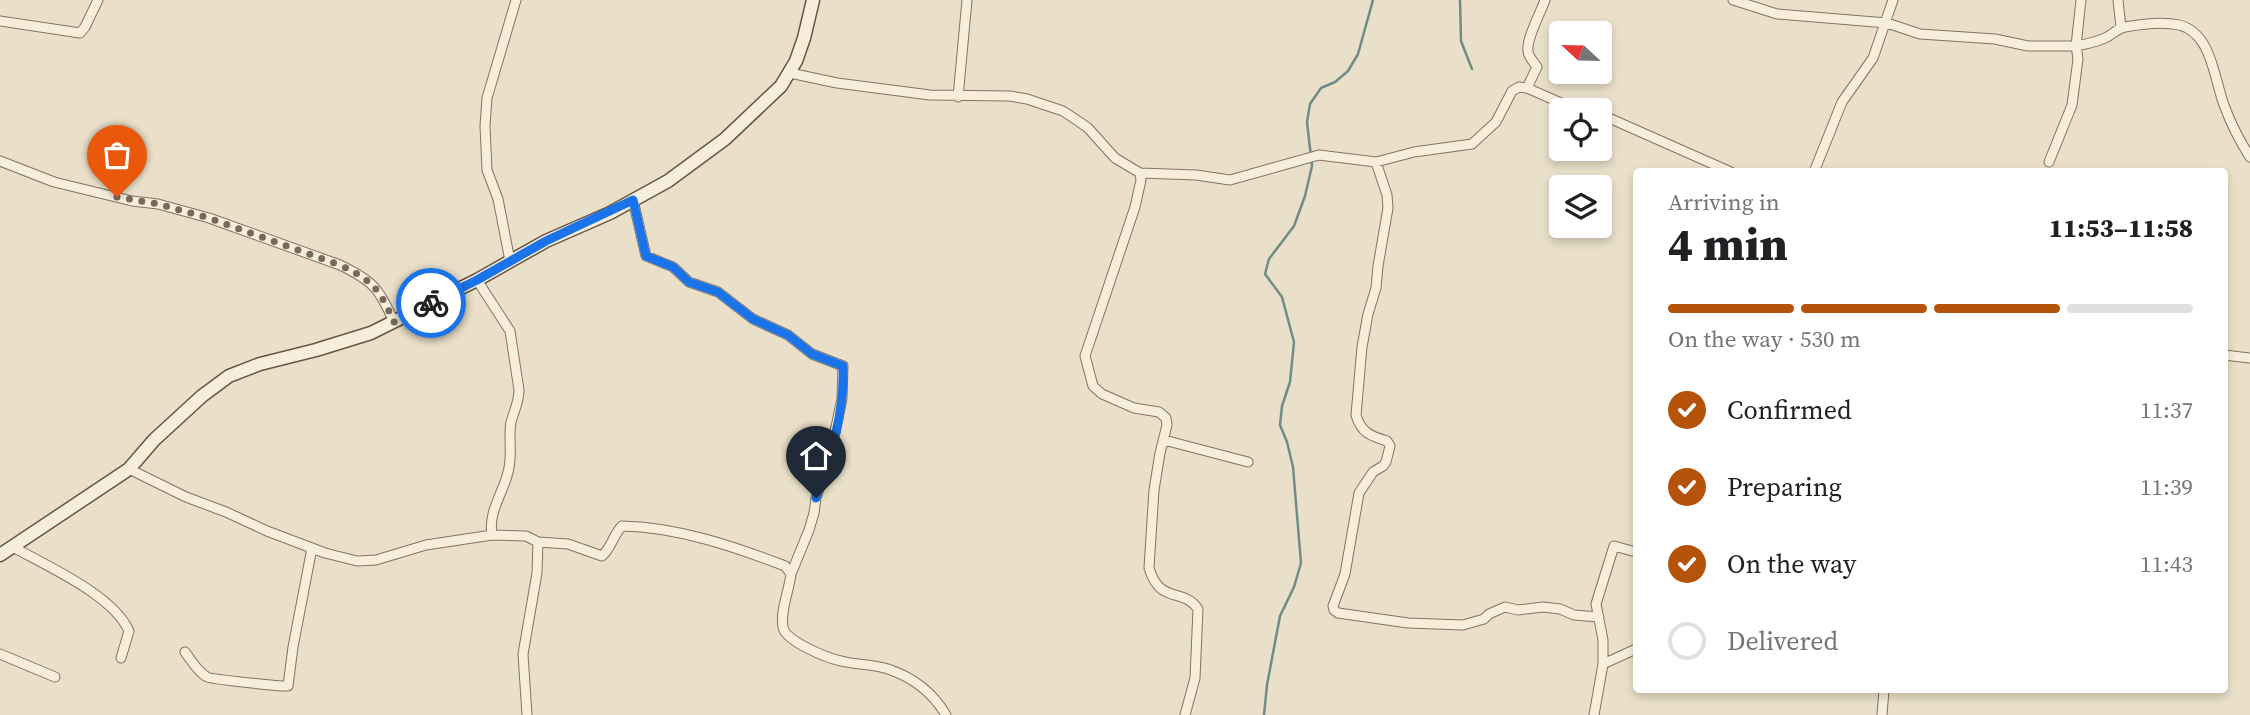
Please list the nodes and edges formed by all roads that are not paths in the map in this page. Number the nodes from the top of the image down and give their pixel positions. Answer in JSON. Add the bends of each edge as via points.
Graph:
{"nodes":[{"id":1,"x":98,"y":0,"type":"edge"},
{"id":2,"x":516,"y":0,"type":"edge"},
{"id":3,"x":813,"y":0,"type":"edge"},
{"id":4,"x":967,"y":0,"type":"edge"},
{"id":5,"x":1545,"y":0,"type":"edge"},
{"id":6,"x":1733,"y":0,"type":"edge"},
{"id":7,"x":1893,"y":0,"type":"edge"},
{"id":8,"x":2081,"y":0,"type":"edge"},
{"id":9,"x":2118,"y":0,"type":"edge"},
{"id":10,"x":0,"y":21,"type":"edge"},
{"id":11,"x":1887,"y":23,"type":"junction"},
{"id":12,"x":2121,"y":28,"type":"junction"},
{"id":13,"x":2076,"y":46,"type":"junction"},
{"id":14,"x":790,"y":73,"type":"junction"},
{"id":15,"x":1527,"y":88,"type":"junction"},
{"id":16,"x":958,"y":97,"type":"junction"},
{"id":17,"x":1550,"y":98,"type":"edge"},
{"id":18,"x":1612,"y":119,"type":"edge"},
{"id":19,"x":2250,"y":157,"type":"edge"},
{"id":20,"x":0,"y":162,"type":"edge"},
{"id":21,"x":1376,"y":162,"type":"junction"},
{"id":22,"x":2049,"y":162,"type":"dead end"},
{"id":23,"x":1722,"y":168,"type":"edge"},
{"id":24,"x":1816,"y":168,"type":"edge"},
{"id":25,"x":1140,"y":173,"type":"junction"},
{"id":26,"x":633,"y":200,"type":"junction"},
{"id":27,"x":510,"y":261,"type":"junction"},
{"id":28,"x":477,"y":280,"type":"junction"},
{"id":29,"x":394,"y":322,"type":"junction"},
{"id":30,"x":2228,"y":355,"type":"edge"},
{"id":31,"x":2250,"y":358,"type":"edge"},
{"id":32,"x":1164,"y":440,"type":"junction"},
{"id":33,"x":1248,"y":462,"type":"dead end"},
{"id":34,"x":129,"y":469,"type":"junction"},
{"id":35,"x":492,"y":535,"type":"junction"},
{"id":36,"x":538,"y":542,"type":"junction"},
{"id":37,"x":13,"y":547,"type":"junction"},
{"id":38,"x":313,"y":548,"type":"junction"},
{"id":39,"x":1633,"y":551,"type":"edge"},
{"id":40,"x":0,"y":555,"type":"edge"},
{"id":41,"x":791,"y":574,"type":"junction"},
{"id":42,"x":1599,"y":617,"type":"junction"},
{"id":43,"x":1633,"y":650,"type":"edge"},
{"id":44,"x":185,"y":652,"type":"dead end"},
{"id":45,"x":0,"y":654,"type":"edge"},
{"id":46,"x":121,"y":658,"type":"dead end"},
{"id":47,"x":1603,"y":664,"type":"junction"},
{"id":48,"x":55,"y":677,"type":"dead end"},
{"id":49,"x":1884,"y":693,"type":"edge"},
{"id":50,"x":1884,"y":714,"type":"edge"},
{"id":51,"x":527,"y":715,"type":"edge"},
{"id":52,"x":946,"y":715,"type":"edge"},
{"id":53,"x":1185,"y":715,"type":"edge"},
{"id":54,"x":1594,"y":715,"type":"edge"}],
"edges":[{"from":1,"to":10,"type":"street","via":[[80,33]]},
{"from":2,"to":27,"type":"street","via":[[487,98],[485,126],[487,170],[498,199]]},
{"from":3,"to":14,"type":"street"},
{"from":4,"to":16,"type":"street"},
{"from":5,"to":15,"type":"street","via":[[1527,51],[1537,66]]},
{"from":6,"to":11,"type":"street","via":[[1777,14]]},
{"from":7,"to":11,"type":"street"},
{"from":8,"to":13,"type":"street"},
{"from":9,"to":12,"type":"street"},
{"from":11,"to":13,"type":"street","via":[[1920,34],[2036,47]]},
{"from":11,"to":24,"type":"street","via":[[1873,58],[1842,102]]},
{"from":12,"to":13,"type":"street","via":[[2105,39]]},
{"from":12,"to":19,"type":"street","via":[[2179,24],[2192,31],[2211,61],[2235,134]]},
{"from":13,"to":22,"type":"street","via":[[2072,106]]},
{"from":14,"to":16,"type":"street"},
{"from":14,"to":26,"type":"street","via":[[725,139],[668,181]]},
{"from":15,"to":17,"type":"street"},
{"from":15,"to":21,"type":"street","via":[[1512,91],[1496,122],[1472,144]]},
{"from":16,"to":25,"type":"street","via":[[1010,96],[1063,111],[1088,128],[1115,158]]},
{"from":18,"to":23,"type":"street"},
{"from":20,"to":29,"type":"street","via":[[54,182],[209,218],[340,265],[376,288]]},
{"from":21,"to":25,"type":"street","via":[[1319,155],[1230,180]]},
{"from":21,"to":42,"type":"street","via":[[1388,208],[1362,347],[1356,415],[1366,433],[1387,441],[1389,451],[1383,466],[1359,493],[1334,611],[1453,625],[1473,623],[1505,607],[1543,607]]},
{"from":25,"to":32,"type":"street","via":[[1138,196],[1085,356],[1093,386],[1102,394],[1166,418]]},
{"from":26,"to":27,"type":"street"},
{"from":26,"to":41,"type":"street","via":[[646,256],[673,267],[689,282],[718,292],[812,354],[843,366],[831,455]]},
{"from":27,"to":28,"type":"street"},
{"from":28,"to":29,"type":"street"},
{"from":28,"to":35,"type":"street","via":[[509,331],[519,390],[511,422],[508,474],[493,510]]},
{"from":29,"to":34,"type":"street","via":[[229,376],[154,440]]},
{"from":30,"to":31,"type":"street"},
{"from":32,"to":33,"type":"street"},
{"from":32,"to":53,"type":"street","via":[[1154,490],[1149,568],[1165,592],[1198,609],[1195,678]]},
{"from":34,"to":37,"type":"street"},
{"from":34,"to":38,"type":"street"},
{"from":35,"to":36,"type":"street","via":[[526,536]]},
{"from":35,"to":38,"type":"street","via":[[426,545],[365,562]]},
{"from":36,"to":41,"type":"street","via":[[568,544],[602,556],[622,526],[666,529],[764,558],[785,566]]},
{"from":36,"to":51,"type":"street","via":[[523,654]]},
{"from":37,"to":40,"type":"street"},
{"from":37,"to":46,"type":"street","via":[[113,607],[129,631]]},
{"from":38,"to":44,"type":"street","via":[[288,686],[210,678]]},
{"from":39,"to":42,"type":"street","via":[[1613,548],[1597,598]]},
{"from":41,"to":52,"type":"street","via":[[782,616],[789,638],[826,657],[890,669],[924,687]]},
{"from":42,"to":47,"type":"street"},
{"from":43,"to":47,"type":"street"},
{"from":45,"to":48,"type":"street"},
{"from":47,"to":54,"type":"street"},
{"from":49,"to":50,"type":"street"}]}
